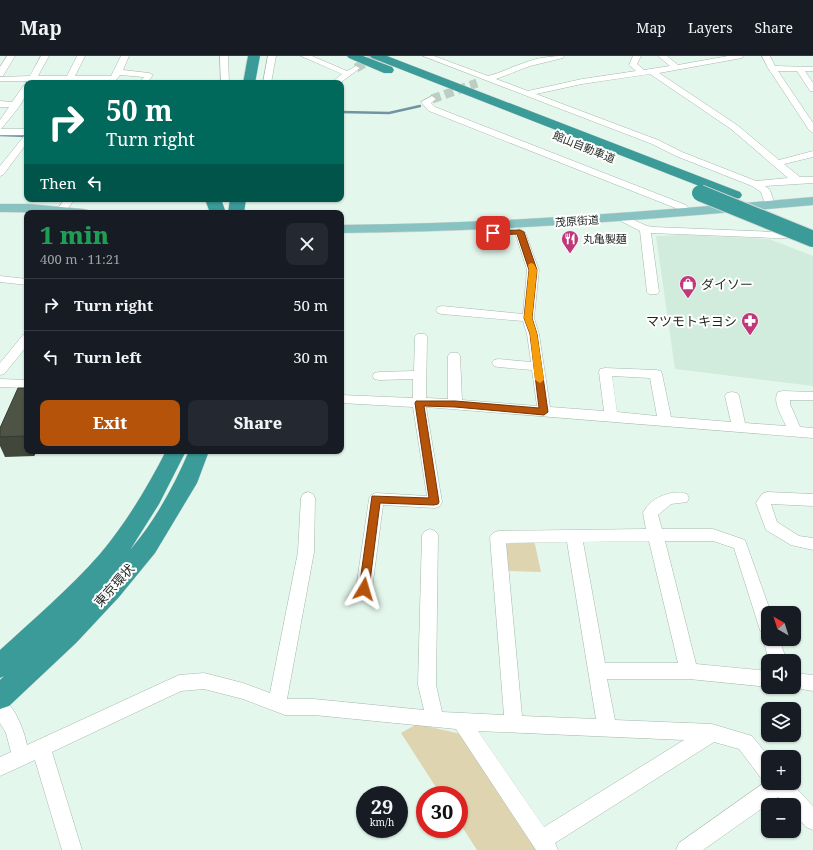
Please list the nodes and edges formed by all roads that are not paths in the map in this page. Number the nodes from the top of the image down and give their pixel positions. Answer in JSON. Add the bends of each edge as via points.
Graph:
{"nodes":[{"id":1,"x":11,"y":56,"type":"edge"},
{"id":2,"x":45,"y":56,"type":"edge"},
{"id":3,"x":81,"y":56,"type":"edge"},
{"id":4,"x":125,"y":56,"type":"edge"},
{"id":5,"x":224,"y":56,"type":"edge"},
{"id":6,"x":254,"y":56,"type":"edge"},
{"id":7,"x":272,"y":56,"type":"edge"},
{"id":8,"x":305,"y":56,"type":"edge"},
{"id":9,"x":376,"y":56,"type":"edge"},
{"id":10,"x":427,"y":56,"type":"edge"},
{"id":11,"x":560,"y":56,"type":"edge"},
{"id":12,"x":637,"y":56,"type":"edge"},
{"id":13,"x":662,"y":56,"type":"edge"},
{"id":14,"x":740,"y":56,"type":"edge"},
{"id":15,"x":766,"y":56,"type":"edge"},
{"id":16,"x":0,"y":57,"type":"edge"},
{"id":17,"x":526,"y":60,"type":"edge"},
{"id":18,"x":355,"y":62,"type":"edge"},
{"id":19,"x":677,"y":68,"type":"junction"},
{"id":20,"x":772,"y":68,"type":"junction"},
{"id":21,"x":799,"y":68,"type":"junction"},
{"id":22,"x":813,"y":69,"type":"edge"},
{"id":23,"x":647,"y":73,"type":"junction"},
{"id":24,"x":0,"y":74,"type":"edge"},
{"id":25,"x":348,"y":74,"type":"junction"},
{"id":26,"x":113,"y":78,"type":"edge"},
{"id":27,"x":490,"y":78,"type":"junction"},
{"id":28,"x":0,"y":79,"type":"edge"},
{"id":29,"x":32,"y":80,"type":"edge"},
{"id":30,"x":69,"y":80,"type":"edge"},
{"id":31,"x":146,"y":80,"type":"edge"},
{"id":32,"x":225,"y":80,"type":"edge"},
{"id":33,"x":250,"y":80,"type":"edge"},
{"id":34,"x":268,"y":80,"type":"edge"},
{"id":35,"x":339,"y":80,"type":"edge"},
{"id":36,"x":24,"y":81,"type":"edge"},
{"id":37,"x":478,"y":82,"type":"tunnel mouth"},
{"id":38,"x":813,"y":89,"type":"edge"},
{"id":39,"x":24,"y":92,"type":"edge"},
{"id":40,"x":530,"y":94,"type":"junction"},
{"id":41,"x":432,"y":99,"type":"dead end"},
{"id":42,"x":0,"y":104,"type":"edge"},
{"id":43,"x":16,"y":105,"type":"junction"},
{"id":44,"x":804,"y":115,"type":"junction"},
{"id":45,"x":813,"y":116,"type":"edge"},
{"id":46,"x":0,"y":127,"type":"edge"},
{"id":47,"x":813,"y":130,"type":"edge"},
{"id":48,"x":0,"y":132,"type":"edge"},
{"id":49,"x":24,"y":132,"type":"edge"},
{"id":50,"x":24,"y":141,"type":"edge"},
{"id":51,"x":813,"y":154,"type":"edge"},
{"id":52,"x":0,"y":160,"type":"edge"},
{"id":53,"x":10,"y":160,"type":"junction"},
{"id":54,"x":777,"y":163,"type":"junction"},
{"id":55,"x":0,"y":172,"type":"edge"},
{"id":56,"x":813,"y":180,"type":"edge"},
{"id":57,"x":798,"y":181,"type":"junction"},
{"id":58,"x":755,"y":184,"type":"junction"},
{"id":59,"x":813,"y":201,"type":"edge"},
{"id":60,"x":68,"y":202,"type":"edge"},
{"id":61,"x":770,"y":205,"type":"junction"},
{"id":62,"x":5,"y":209,"type":"edge"},
{"id":63,"x":813,"y":209,"type":"edge"},
{"id":64,"x":44,"y":210,"type":"edge"},
{"id":65,"x":62,"y":210,"type":"edge"},
{"id":66,"x":688,"y":212,"type":"junction"},
{"id":67,"x":24,"y":213,"type":"edge"},
{"id":68,"x":621,"y":217,"type":"junction"},
{"id":69,"x":640,"y":226,"type":"junction"},
{"id":70,"x":813,"y":228,"type":"edge"},
{"id":71,"x":344,"y":229,"type":"edge"},
{"id":72,"x":520,"y":232,"type":"junction"},
{"id":73,"x":344,"y":236,"type":"edge"},
{"id":74,"x":813,"y":236,"type":"edge"},
{"id":75,"x":813,"y":239,"type":"edge"},
{"id":76,"x":0,"y":279,"type":"edge"},
{"id":77,"x":24,"y":282,"type":"edge"},
{"id":78,"x":653,"y":292,"type":"dead end"},
{"id":79,"x":442,"y":310,"type":"dead end"},
{"id":80,"x":528,"y":318,"type":"junction"},
{"id":81,"x":421,"y":337,"type":"dead end"},
{"id":82,"x":24,"y":343,"type":"edge"},
{"id":83,"x":454,"y":356,"type":"dead end"},
{"id":84,"x":498,"y":363,"type":"dead end"},
{"id":85,"x":538,"y":366,"type":"junction"},
{"id":86,"x":420,"y":375,"type":"junction"},
{"id":87,"x":379,"y":376,"type":"dead end"},
{"id":88,"x":0,"y":381,"type":"edge"},
{"id":89,"x":24,"y":384,"type":"edge"},
{"id":90,"x":732,"y":396,"type":"dead end"},
{"id":91,"x":813,"y":396,"type":"edge"},
{"id":92,"x":344,"y":399,"type":"edge"},
{"id":93,"x":419,"y":403,"type":"junction"},
{"id":94,"x":455,"y":404,"type":"junction"},
{"id":95,"x":544,"y":412,"type":"junction"},
{"id":96,"x":610,"y":417,"type":"junction"},
{"id":97,"x":665,"y":421,"type":"junction"},
{"id":98,"x":739,"y":427,"type":"junction"},
{"id":99,"x":795,"y":432,"type":"junction"},
{"id":100,"x":813,"y":433,"type":"edge"},
{"id":101,"x":174,"y":454,"type":"edge"},
{"id":102,"x":198,"y":454,"type":"edge"},
{"id":103,"x":308,"y":498,"type":"dead end"},
{"id":104,"x":682,"y":498,"type":"dead end"},
{"id":105,"x":813,"y":500,"type":"edge"},
{"id":106,"x":430,"y":535,"type":"dead end"},
{"id":107,"x":574,"y":536,"type":"junction"},
{"id":108,"x":656,"y":536,"type":"junction"},
{"id":109,"x":813,"y":544,"type":"edge"},
{"id":110,"x":364,"y":589,"type":"dead end"},
{"id":111,"x":761,"y":608,"type":"edge"},
{"id":112,"x":0,"y":666,"type":"edge"},
{"id":113,"x":597,"y":671,"type":"junction"},
{"id":114,"x":689,"y":671,"type":"junction"},
{"id":115,"x":761,"y":678,"type":"edge"},
{"id":116,"x":801,"y":682,"type":"edge"},
{"id":117,"x":813,"y":683,"type":"edge"},
{"id":118,"x":0,"y":697,"type":"edge"},
{"id":119,"x":277,"y":704,"type":"junction"},
{"id":120,"x":0,"y":706,"type":"edge"},
{"id":121,"x":435,"y":720,"type":"junction"},
{"id":122,"x":461,"y":721,"type":"junction"},
{"id":123,"x":514,"y":723,"type":"junction"},
{"id":124,"x":607,"y":728,"type":"junction"},
{"id":125,"x":712,"y":733,"type":"junction"},
{"id":126,"x":41,"y":748,"type":"junction"},
{"id":127,"x":22,"y":757,"type":"junction"},
{"id":128,"x":761,"y":762,"type":"edge"},
{"id":129,"x":0,"y":767,"type":"edge"},
{"id":130,"x":761,"y":790,"type":"edge"},
{"id":131,"x":785,"y":790,"type":"edge"},
{"id":132,"x":813,"y":820,"type":"edge"},
{"id":133,"x":544,"y":845,"type":"edge"},
{"id":134,"x":72,"y":850,"type":"edge"},
{"id":135,"x":686,"y":850,"type":"edge"}],
"edges":[{"from":1,"to":16,"type":"street"},
{"from":1,"to":24,"type":"street"},
{"from":2,"to":29,"type":"street"},
{"from":3,"to":30,"type":"street"},
{"from":4,"to":26,"type":"street"},
{"from":5,"to":32,"type":"street"},
{"from":6,"to":33,"type":"highway"},
{"from":7,"to":34,"type":"street"},
{"from":8,"to":25,"type":"street"},
{"from":9,"to":70,"type":"highway","name":"館山自動車道","via":[[735,195]]},
{"from":10,"to":27,"type":"street"},
{"from":11,"to":17,"type":"street"},
{"from":12,"to":23,"type":"street","via":[[633,65]]},
{"from":13,"to":19,"type":"street"},
{"from":14,"to":19,"type":"street"},
{"from":15,"to":20,"type":"street"},
{"from":17,"to":27,"type":"street","via":[[500,76]]},
{"from":18,"to":25,"type":"street"},
{"from":18,"to":75,"type":"highway","name":"館山自動車道","bridge":true,"via":[[700,193]]},
{"from":19,"to":23,"type":"street"},
{"from":20,"to":21,"type":"street"},
{"from":20,"to":44,"type":"street"},
{"from":21,"to":22,"type":"street"},
{"from":21,"to":38,"type":"street"},
{"from":23,"to":40,"type":"street","via":[[554,86]]},
{"from":23,"to":54,"type":"street","via":[[734,127]]},
{"from":25,"to":35,"type":"street"},
{"from":26,"to":30,"type":"street"},
{"from":26,"to":31,"type":"street","via":[[149,75]]},
{"from":27,"to":37,"type":"street"},
{"from":27,"to":40,"type":"street"},
{"from":28,"to":36,"type":"street"},
{"from":39,"to":43,"type":"street"},
{"from":40,"to":58,"type":"street"},
{"from":41,"to":66,"type":"street","via":[[425,102],[432,109],[682,207]]},
{"from":42,"to":43,"type":"street"},
{"from":43,"to":46,"type":"street"},
{"from":44,"to":45,"type":"street"},
{"from":44,"to":47,"type":"street"},
{"from":48,"to":49,"type":"street"},
{"from":50,"to":53,"type":"street"},
{"from":51,"to":54,"type":"street"},
{"from":52,"to":53,"type":"street"},
{"from":53,"to":55,"type":"street"},
{"from":54,"to":57,"type":"street"},
{"from":56,"to":57,"type":"street"},
{"from":57,"to":58,"type":"street"},
{"from":58,"to":61,"type":"street","via":[[765,190]]},
{"from":59,"to":61,"type":"main road","name":"茂原街道"},
{"from":60,"to":65,"type":"street"},
{"from":61,"to":66,"type":"main road","name":"茂原街道"},
{"from":62,"to":64,"type":"main road"},
{"from":62,"to":67,"type":"main road"},
{"from":63,"to":69,"type":"main road","name":"茂原街道"},
{"from":66,"to":68,"type":"main road","name":"茂原街道"},
{"from":68,"to":69,"type":"street"},
{"from":68,"to":71,"type":"main road","name":"茂原街道","via":[[494,226]]},
{"from":69,"to":72,"type":"main road","name":"茂原街道"},
{"from":69,"to":74,"type":"street","via":[[661,230]]},
{"from":69,"to":78,"type":"street"},
{"from":72,"to":73,"type":"main road","name":"茂原街道"},
{"from":72,"to":80,"type":"street","via":[[533,270]]},
{"from":76,"to":77,"type":"street"},
{"from":79,"to":80,"type":"street"},
{"from":80,"to":85,"type":"street","via":[[534,334]]},
{"from":81,"to":86,"type":"street"},
{"from":82,"to":88,"type":"street"},
{"from":83,"to":94,"type":"street"},
{"from":84,"to":85,"type":"street"},
{"from":85,"to":95,"type":"street"},
{"from":86,"to":87,"type":"street"},
{"from":86,"to":93,"type":"street"},
{"from":88,"to":89,"type":"street"},
{"from":90,"to":98,"type":"street"},
{"from":91,"to":99,"type":"street","via":[[784,395],[783,404]]},
{"from":92,"to":93,"type":"street"},
{"from":93,"to":94,"type":"street"},
{"from":93,"to":110,"type":"street","via":[[434,502],[376,499]]},
{"from":94,"to":95,"type":"street"},
{"from":95,"to":96,"type":"street"},
{"from":96,"to":97,"type":"street"},
{"from":96,"to":97,"type":"street","via":[[605,372],[656,374]]},
{"from":97,"to":98,"type":"street"},
{"from":98,"to":99,"type":"street"},
{"from":99,"to":100,"type":"street"},
{"from":101,"to":112,"type":"highway","name":"東京環状","via":[[147,507],[122,544],[92,578]]},
{"from":102,"to":118,"type":"highway","name":"東京環状","via":[[186,483],[147,546],[68,635]]},
{"from":103,"to":119,"type":"street","via":[[306,552]]},
{"from":104,"to":108,"type":"street","via":[[668,499],[650,513]]},
{"from":105,"to":109,"type":"street","via":[[767,498],[763,503],[771,526],[796,541]]},
{"from":106,"to":121,"type":"street","via":[[427,685]]},
{"from":107,"to":108,"type":"street"},
{"from":107,"to":113,"type":"street"},
{"from":107,"to":123,"type":"street","via":[[498,537]]},
{"from":108,"to":111,"type":"street","via":[[712,535],[740,544]]},
{"from":108,"to":114,"type":"street"},
{"from":113,"to":114,"type":"street"},
{"from":113,"to":124,"type":"street"},
{"from":114,"to":115,"type":"street"},
{"from":116,"to":117,"type":"street"},
{"from":119,"to":121,"type":"street","via":[[285,707],[314,707]]},
{"from":119,"to":126,"type":"street","via":[[243,691],[204,681],[179,683]]},
{"from":120,"to":127,"type":"street","via":[[15,731]]},
{"from":121,"to":122,"type":"street"},
{"from":122,"to":123,"type":"street"},
{"from":122,"to":133,"type":"street"},
{"from":123,"to":124,"type":"street"},
{"from":124,"to":125,"type":"street"},
{"from":125,"to":128,"type":"street","via":[[744,742]]},
{"from":125,"to":133,"type":"street"},
{"from":126,"to":127,"type":"street"},
{"from":126,"to":134,"type":"street"},
{"from":127,"to":129,"type":"street"},
{"from":130,"to":135,"type":"street"},
{"from":131,"to":132,"type":"street"}]}
